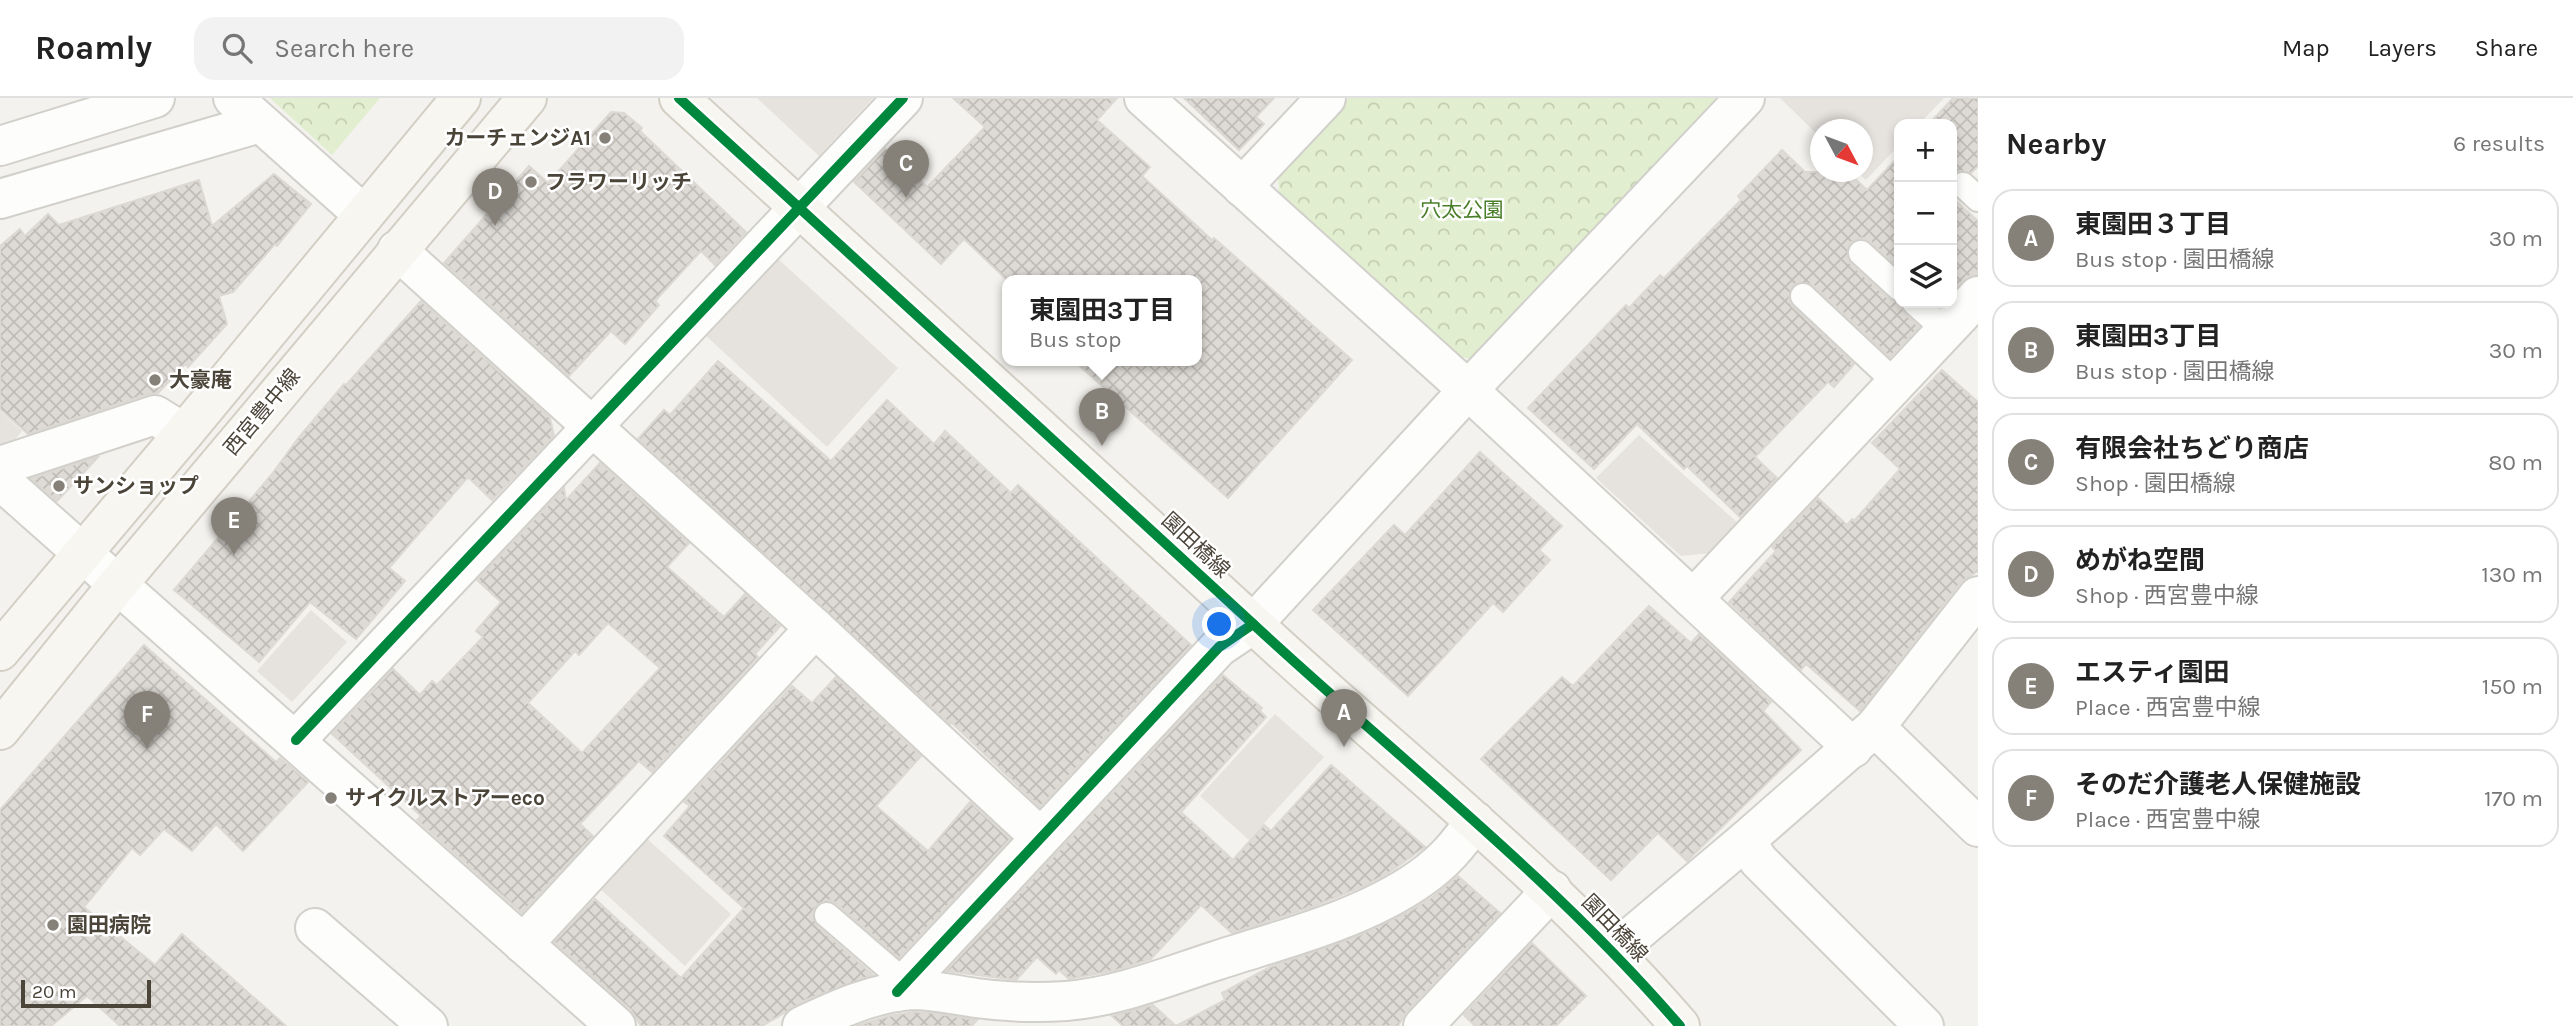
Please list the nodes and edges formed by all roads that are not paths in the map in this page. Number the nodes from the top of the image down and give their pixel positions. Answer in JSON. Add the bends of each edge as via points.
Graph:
{"nodes":[{"id":1,"x":155,"y":98,"type":"edge"},
{"id":2,"x":461,"y":98,"type":"edge"},
{"id":3,"x":527,"y":98,"type":"edge"},
{"id":4,"x":679,"y":98,"type":"edge"},
{"id":5,"x":903,"y":98,"type":"edge"},
{"id":6,"x":1144,"y":98,"type":"edge"},
{"id":7,"x":1326,"y":98,"type":"edge"},
{"id":8,"x":1745,"y":98,"type":"edge"},
{"id":9,"x":246,"y":110,"type":"edge"},
{"id":10,"x":0,"y":146,"type":"edge"},
{"id":11,"x":1242,"y":187,"type":"junction"},
{"id":12,"x":1,"y":197,"type":"edge"},
{"id":13,"x":799,"y":208,"type":"junction"},
{"id":14,"x":364,"y":215,"type":"junction"},
{"id":15,"x":397,"y":250,"type":"junction"},
{"id":16,"x":1861,"y":253,"type":"dead end"},
{"id":17,"x":1894,"y":283,"type":"edge"},
{"id":18,"x":1803,"y":296,"type":"dead end"},
{"id":19,"x":1978,"y":296,"type":"edge"},
{"id":20,"x":1921,"y":308,"type":"edge"},
{"id":21,"x":1945,"y":330,"type":"junction"},
{"id":22,"x":1896,"y":383,"type":"junction"},
{"id":23,"x":1468,"y":390,"type":"junction"},
{"id":24,"x":592,"y":426,"type":"junction"},
{"id":25,"x":184,"y":433,"type":"junction"},
{"id":26,"x":0,"y":466,"type":"edge"},
{"id":27,"x":0,"y":480,"type":"edge"},
{"id":28,"x":81,"y":553,"type":"junction"},
{"id":29,"x":117,"y":584,"type":"junction"},
{"id":30,"x":1978,"y":596,"type":"edge"},
{"id":31,"x":1693,"y":599,"type":"junction"},
{"id":32,"x":1253,"y":624,"type":"junction"},
{"id":33,"x":815,"y":628,"type":"junction"},
{"id":34,"x":0,"y":651,"type":"edge"},
{"id":35,"x":0,"y":730,"type":"edge"},
{"id":36,"x":1864,"y":738,"type":"junction"},
{"id":37,"x":296,"y":740,"type":"junction"},
{"id":38,"x":1475,"y":821,"type":"junction"},
{"id":39,"x":1978,"y":827,"type":"edge"},
{"id":40,"x":1040,"y":836,"type":"junction"},
{"id":41,"x":1745,"y":841,"type":"junction"},
{"id":42,"x":1552,"y":890,"type":"junction"},
{"id":43,"x":827,"y":915,"type":"dead end"},
{"id":44,"x":315,"y":928,"type":"dead end"},
{"id":45,"x":523,"y":944,"type":"junction"},
{"id":46,"x":1613,"y":952,"type":"junction"},
{"id":47,"x":891,"y":1000,"type":"edge"},
{"id":48,"x":428,"y":1026,"type":"edge"},
{"id":49,"x":616,"y":1026,"type":"edge"},
{"id":50,"x":802,"y":1026,"type":"edge"},
{"id":51,"x":1423,"y":1026,"type":"edge"},
{"id":52,"x":1680,"y":1026,"type":"edge"},
{"id":53,"x":1924,"y":1026,"type":"edge"}],
"edges":[{"from":1,"to":10,"type":"street"},
{"from":2,"to":14,"type":"main road"},
{"from":3,"to":15,"type":"main road","name":"西宮豊中線"},
{"from":4,"to":13,"type":"main road","name":"園田橋線"},
{"from":5,"to":13,"type":"street"},
{"from":6,"to":11,"type":"street"},
{"from":7,"to":11,"type":"street"},
{"from":8,"to":23,"type":"street"},
{"from":9,"to":12,"type":"street"},
{"from":9,"to":14,"type":"street"},
{"from":11,"to":23,"type":"street"},
{"from":13,"to":24,"type":"street"},
{"from":13,"to":32,"type":"main road","name":"園田橋線"},
{"from":14,"to":25,"type":"main road"},
{"from":15,"to":24,"type":"street"},
{"from":15,"to":29,"type":"main road","name":"西宮豊中線"},
{"from":16,"to":17,"type":"lane"},
{"from":18,"to":22,"type":"lane"},
{"from":19,"to":21,"type":"street"},
{"from":20,"to":21,"type":"lane"},
{"from":21,"to":22,"type":"street"},
{"from":22,"to":31,"type":"street"},
{"from":23,"to":31,"type":"street"},
{"from":23,"to":32,"type":"street"},
{"from":24,"to":33,"type":"street"},
{"from":24,"to":37,"type":"street"},
{"from":25,"to":26,"type":"street","via":[[155,415]]},
{"from":25,"to":28,"type":"main road"},
{"from":27,"to":28,"type":"street"},
{"from":28,"to":29,"type":"street"},
{"from":28,"to":34,"type":"main road"},
{"from":29,"to":35,"type":"main road","name":"西宮豊中線"},
{"from":29,"to":37,"type":"street"},
{"from":30,"to":36,"type":"street"},
{"from":31,"to":36,"type":"street"},
{"from":32,"to":38,"type":"main road","name":"園田橋線"},
{"from":32,"to":40,"type":"street","via":[[1219,647]]},
{"from":33,"to":40,"type":"street"},
{"from":33,"to":45,"type":"street"},
{"from":36,"to":39,"type":"street"},
{"from":36,"to":41,"type":"street"},
{"from":37,"to":45,"type":"street"},
{"from":38,"to":42,"type":"main road","name":"園田橋線"},
{"from":38,"to":47,"type":"street","via":[[1442,862],[1374,904],[1305,932],[1117,992],[1027,1002],[914,990]]},
{"from":40,"to":47,"type":"street"},
{"from":41,"to":46,"type":"street"},
{"from":41,"to":53,"type":"street","via":[[1759,861]]},
{"from":42,"to":46,"type":"main road","name":"園田橋線"},
{"from":42,"to":51,"type":"street"},
{"from":43,"to":47,"type":"lane"},
{"from":44,"to":48,"type":"street"},
{"from":45,"to":49,"type":"street"},
{"from":46,"to":52,"type":"main road","name":"園田橋線"},
{"from":47,"to":50,"type":"street"}]}
